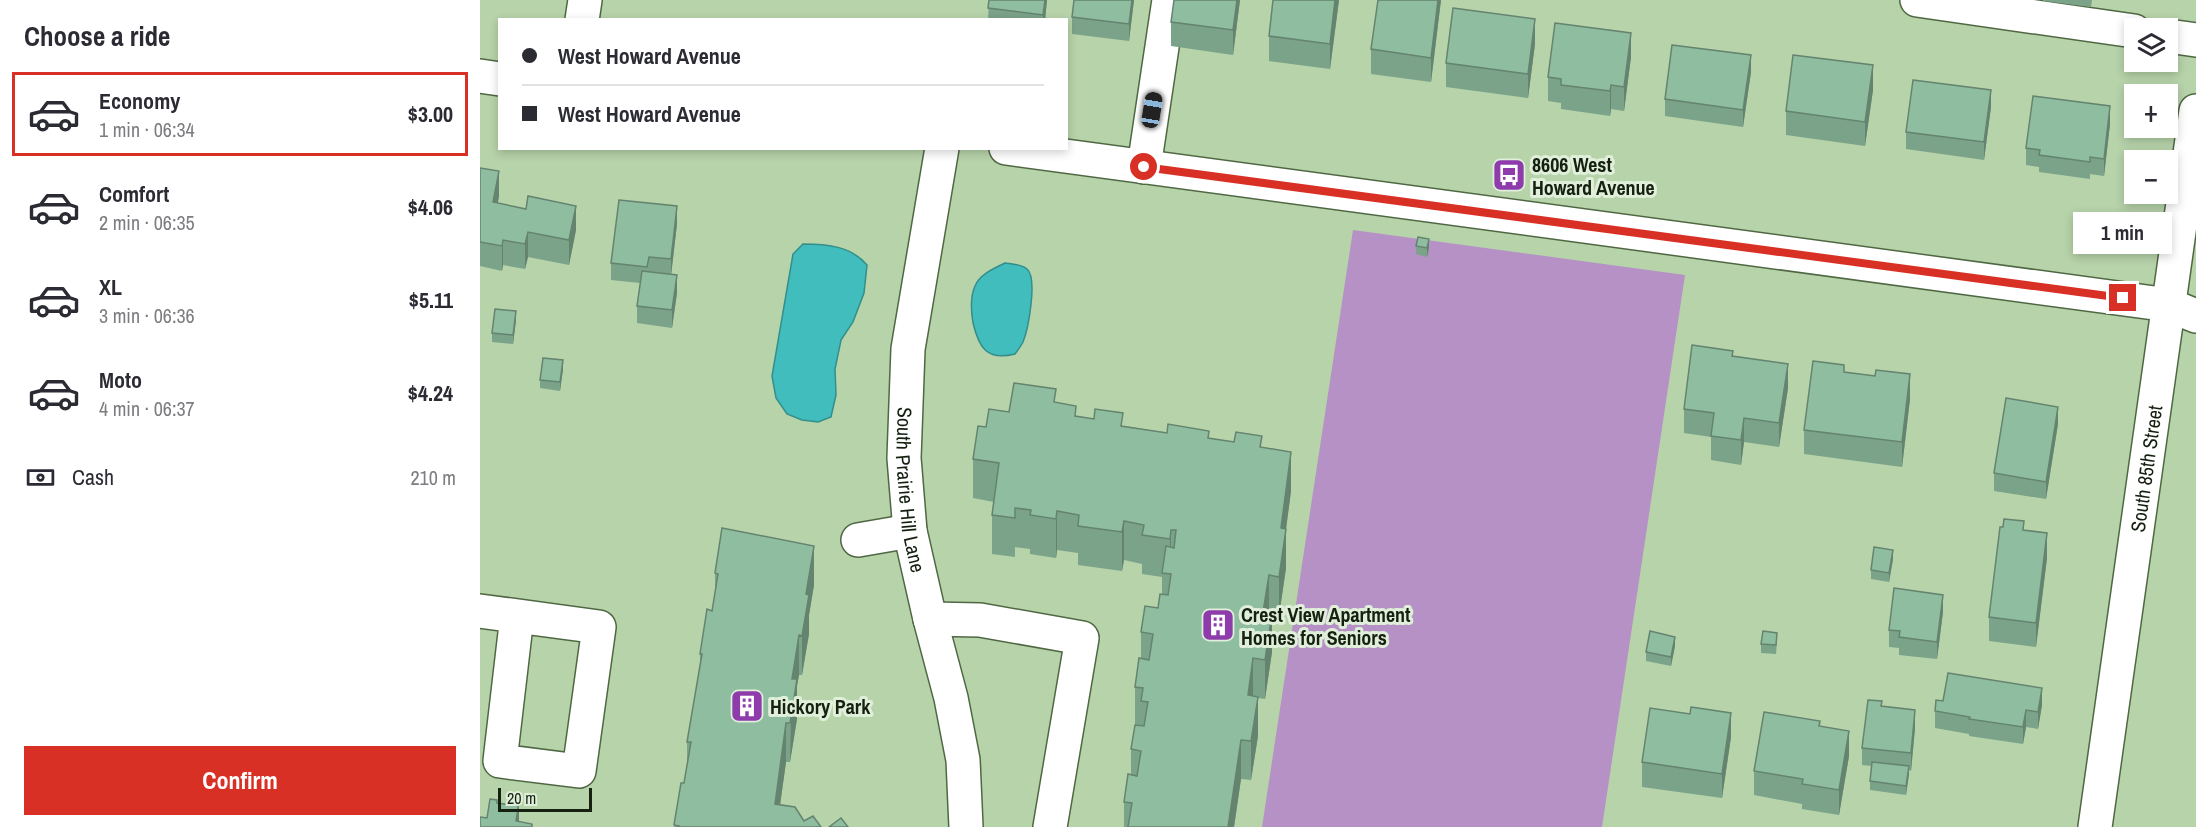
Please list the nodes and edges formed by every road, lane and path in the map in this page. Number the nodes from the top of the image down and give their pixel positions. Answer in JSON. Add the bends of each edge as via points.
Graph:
{"nodes":[{"id":1,"x":585,"y":0,"type":"edge"},
{"id":2,"x":1169,"y":0,"type":"edge"},
{"id":3,"x":1917,"y":0,"type":"edge"},
{"id":4,"x":582,"y":18,"type":"edge"},
{"id":5,"x":2124,"y":30,"type":"edge"},
{"id":6,"x":2178,"y":37,"type":"edge"},
{"id":7,"x":2196,"y":40,"type":"edge"},
{"id":8,"x":480,"y":76,"type":"edge"},
{"id":9,"x":498,"y":79,"type":"edge"},
{"id":10,"x":2196,"y":111,"type":"edge"},
{"id":11,"x":942,"y":150,"type":"edge"},
{"id":12,"x":1021,"y":150,"type":"edge"},
{"id":13,"x":1144,"y":167,"type":"junction"},
{"id":14,"x":2187,"y":306,"type":"edge"},
{"id":15,"x":910,"y":531,"type":"junction"},
{"id":16,"x":858,"y":540,"type":"dead end"},
{"id":17,"x":480,"y":611,"type":"edge"},
{"id":18,"x":517,"y":616,"type":"junction"},
{"id":19,"x":930,"y":619,"type":"junction"},
{"id":20,"x":966,"y":827,"type":"edge"},
{"id":21,"x":1050,"y":827,"type":"edge"},
{"id":22,"x":2095,"y":827,"type":"edge"}],
"edges":[{"from":1,"to":4,"type":"street"},
{"from":2,"to":13,"type":"street"},
{"from":3,"to":5,"type":"street"},
{"from":6,"to":7,"type":"street"},
{"from":8,"to":9,"type":"street"},
{"from":10,"to":14,"type":"street","name":"South 85th Street"},
{"from":11,"to":15,"type":"street","name":"South Prairie Hill Lane","via":[[908,349],[904,458]]},
{"from":12,"to":13,"type":"street"},
{"from":13,"to":14,"type":"street"},
{"from":14,"to":22,"type":"street","name":"South 85th Street"},
{"from":15,"to":16,"type":"street"},
{"from":15,"to":19,"type":"street","name":"South Prairie Hill Lane"},
{"from":17,"to":18,"type":"street"},
{"from":18,"to":18,"type":"street","via":[[599,627],[579,771],[500,761]]},
{"from":19,"to":20,"type":"street","name":"South Prairie Hill Lane","via":[[963,760]]},
{"from":19,"to":21,"type":"street","via":[[980,620],[1082,638]]}]}
